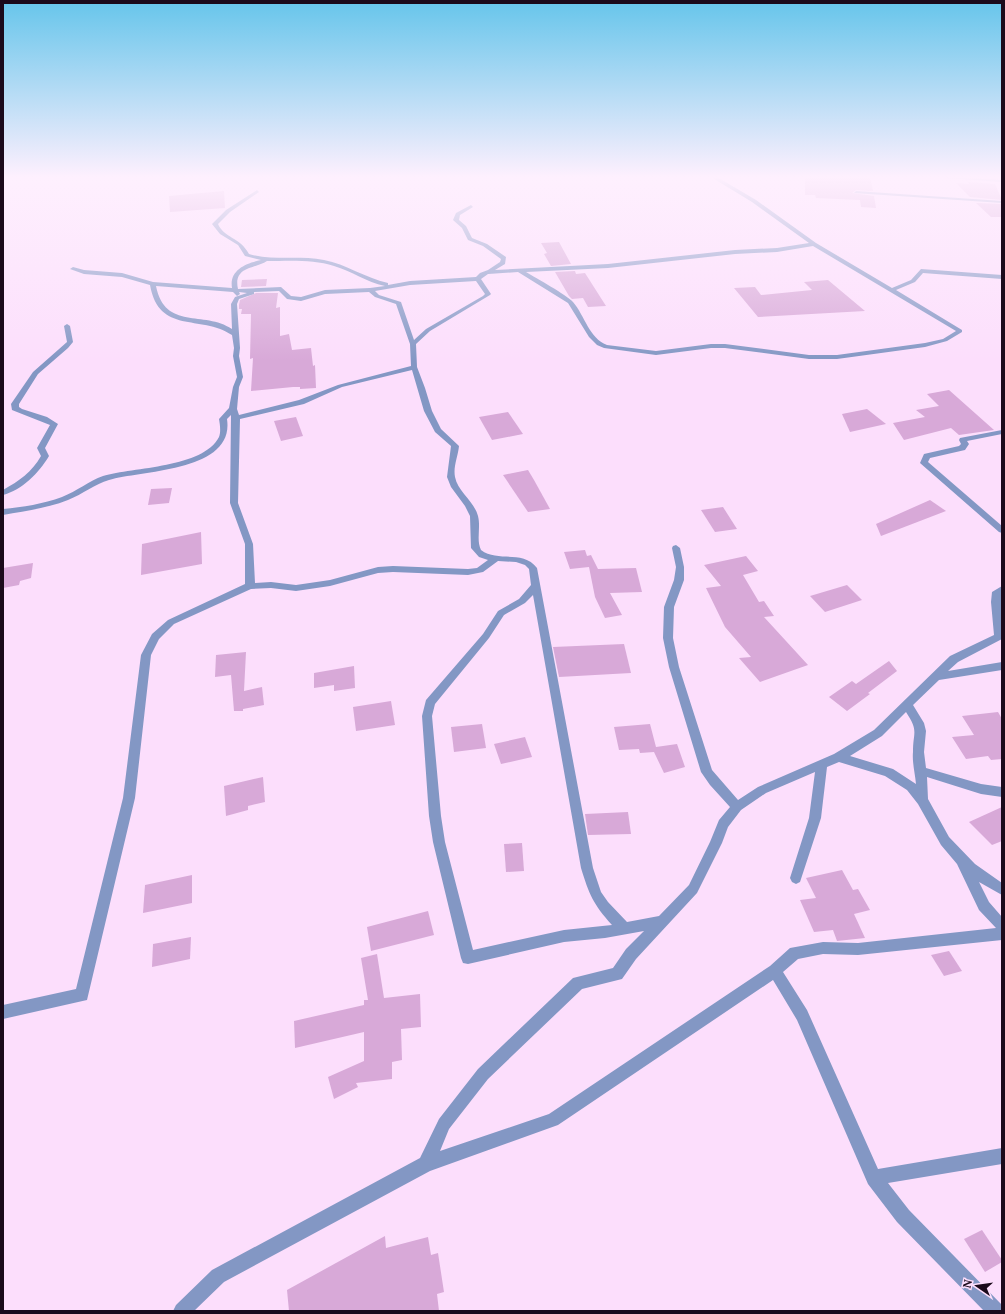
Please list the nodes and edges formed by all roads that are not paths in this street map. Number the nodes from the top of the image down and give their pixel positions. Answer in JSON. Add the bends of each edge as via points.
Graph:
{"nodes":[{"id":1,"x":228,"y":238,"type":"edge"},
{"id":2,"x":470,"y":238,"type":"edge"},
{"id":3,"x":806,"y":238,"type":"edge"},
{"id":4,"x":814,"y":244,"type":"junction"},
{"id":5,"x":272,"y":259,"type":"junction"},
{"id":6,"x":72,"y":269,"type":"dead end"},
{"id":7,"x":519,"y":270,"type":"junction"},
{"id":8,"x":487,"y":272,"type":"junction"},
{"id":9,"x":1002,"y":277,"type":"edge"},
{"id":10,"x":478,"y":279,"type":"junction"},
{"id":11,"x":876,"y":280,"type":"junction"},
{"id":12,"x":410,"y":283,"type":"junction"},
{"id":13,"x":905,"y":283,"type":"junction"},
{"id":14,"x":153,"y":284,"type":"junction"},
{"id":15,"x":394,"y":284,"type":"junction"},
{"id":16,"x":234,"y":289,"type":"junction"},
{"id":17,"x":260,"y":290,"type":"junction"},
{"id":18,"x":370,"y":290,"type":"junction"},
{"id":19,"x":892,"y":290,"type":"junction"},
{"id":20,"x":237,"y":298,"type":"junction"},
{"id":21,"x":399,"y":303,"type":"junction"},
{"id":22,"x":67,"y":326,"type":"dead end"},
{"id":23,"x":234,"y":334,"type":"junction"},
{"id":24,"x":413,"y":344,"type":"junction"},
{"id":25,"x":414,"y":367,"type":"junction"},
{"id":26,"x":233,"y":409,"type":"junction"},
{"id":27,"x":236,"y":418,"type":"junction"},
{"id":28,"x":1002,"y":432,"type":"edge"},
{"id":29,"x":3,"y":494,"type":"edge"},
{"id":30,"x":3,"y":512,"type":"edge"},
{"id":31,"x":1002,"y":530,"type":"edge"},
{"id":32,"x":676,"y":548,"type":"dead end"},
{"id":33,"x":496,"y":558,"type":"junction"},
{"id":34,"x":250,"y":586,"type":"junction"},
{"id":35,"x":536,"y":586,"type":"junction"},
{"id":36,"x":1002,"y":589,"type":"edge"},
{"id":37,"x":1000,"y":635,"type":"edge"},
{"id":38,"x":1002,"y":666,"type":"edge"},
{"id":39,"x":934,"y":677,"type":"junction"},
{"id":40,"x":907,"y":705,"type":"junction"},
{"id":41,"x":838,"y":757,"type":"junction"},
{"id":42,"x":822,"y":764,"type":"junction"},
{"id":43,"x":921,"y":771,"type":"junction"},
{"id":44,"x":1002,"y":792,"type":"edge"},
{"id":45,"x":922,"y":800,"type":"junction"},
{"id":46,"x":737,"y":806,"type":"junction"},
{"id":47,"x":961,"y":859,"type":"junction"},
{"id":48,"x":796,"y":878,"type":"dead end"},
{"id":49,"x":1002,"y":889,"type":"edge"},
{"id":50,"x":659,"y":922,"type":"junction"},
{"id":51,"x":1002,"y":926,"type":"edge"},
{"id":52,"x":624,"y":928,"type":"junction"},
{"id":53,"x":1002,"y":934,"type":"edge"},
{"id":54,"x":775,"y":971,"type":"junction"},
{"id":55,"x":3,"y":1012,"type":"edge"},
{"id":56,"x":1002,"y":1156,"type":"edge"},
{"id":57,"x":426,"y":1164,"type":"junction"},
{"id":58,"x":874,"y":1178,"type":"junction"},
{"id":59,"x":182,"y":1311,"type":"edge"},
{"id":60,"x":996,"y":1311,"type":"edge"}],
"edges":[{"from":1,"to":5,"type":"street","via":[[239,244],[248,255]]},
{"from":2,"to":8,"type":"street","via":[[504,258],[503,263]]},
{"from":3,"to":4,"type":"street"},
{"from":4,"to":7,"type":"street","via":[[778,250],[735,252],[608,266]]},
{"from":4,"to":11,"type":"street"},
{"from":5,"to":15,"type":"street","via":[[327,262],[371,281]]},
{"from":5,"to":16,"type":"street","via":[[253,263],[235,274]]},
{"from":6,"to":14,"type":"street","via":[[122,275]]},
{"from":7,"to":8,"type":"street"},
{"from":7,"to":19,"type":"street","via":[[570,302],[595,340],[614,349],[656,353],[725,346],[809,357],[837,357],[926,345],[945,340],[960,331]]},
{"from":8,"to":10,"type":"street"},
{"from":9,"to":13,"type":"street","via":[[926,270],[921,271],[913,281]]},
{"from":10,"to":12,"type":"street"},
{"from":10,"to":24,"type":"street","via":[[488,294],[485,298],[428,330]]},
{"from":11,"to":13,"type":"street"},
{"from":11,"to":19,"type":"street"},
{"from":12,"to":15,"type":"street"},
{"from":12,"to":21,"type":"street","via":[[399,289]]},
{"from":13,"to":19,"type":"street"},
{"from":14,"to":16,"type":"street"},
{"from":14,"to":23,"type":"street","via":[[154,296],[169,313],[189,321],[220,325]]},
{"from":15,"to":18,"type":"street"},
{"from":16,"to":17,"type":"street"},
{"from":16,"to":20,"type":"street"},
{"from":17,"to":18,"type":"street","via":[[281,289],[289,298],[295,299],[325,292]]},
{"from":17,"to":20,"type":"street"},
{"from":18,"to":21,"type":"street","via":[[377,296]]},
{"from":20,"to":23,"type":"street","via":[[234,304]]},
{"from":21,"to":24,"type":"street"},
{"from":22,"to":29,"type":"street","via":[[70,342],[36,373],[15,404],[19,411],[47,419],[54,424],[52,433],[43,441],[41,448],[45,456],[30,477]]},
{"from":23,"to":26,"type":"street","via":[[240,377]]},
{"from":24,"to":25,"type":"street"},
{"from":25,"to":27,"type":"street","via":[[340,386],[301,402]]},
{"from":25,"to":33,"type":"street","via":[[433,422],[455,446],[451,478],[474,515],[474,545],[477,552],[483,556]]},
{"from":26,"to":27,"type":"street"},
{"from":26,"to":30,"type":"street","via":[[224,419],[222,438],[210,450],[190,460],[163,469],[109,477],[66,498]]},
{"from":27,"to":34,"type":"street","via":[[234,503],[250,547]]},
{"from":28,"to":31,"type":"street","via":[[963,440],[965,444],[962,448],[927,456],[924,463]]},
{"from":32,"to":46,"type":"street","via":[[680,567],[679,580],[669,607],[668,638],[674,667],[707,772]]},
{"from":33,"to":34,"type":"street","via":[[480,570],[468,572],[393,569],[296,588]]},
{"from":33,"to":35,"type":"street","via":[[519,559],[529,563],[533,568]]},
{"from":34,"to":55,"type":"street","via":[[170,622],[159,630],[150,643],[146,655],[129,798],[82,995]]},
{"from":35,"to":52,"type":"street","via":[[587,868],[595,894]]},
{"from":35,"to":52,"type":"street","via":[[522,601],[500,613],[486,636],[430,703],[427,710],[428,746],[439,842],[468,958],[564,936]]},
{"from":36,"to":37,"type":"street","via":[[997,592],[996,602]]},
{"from":37,"to":39,"type":"street","via":[[954,659]]},
{"from":38,"to":39,"type":"street"},
{"from":39,"to":40,"type":"street"},
{"from":40,"to":41,"type":"street","via":[[878,733]]},
{"from":40,"to":43,"type":"street","via":[[919,722],[921,732],[918,752]]},
{"from":41,"to":42,"type":"street"},
{"from":41,"to":45,"type":"street","via":[[889,772],[905,782]]},
{"from":42,"to":46,"type":"street","via":[[762,790]]},
{"from":42,"to":48,"type":"street","via":[[815,818]]},
{"from":43,"to":44,"type":"street","via":[[981,789]]},
{"from":43,"to":45,"type":"street"},
{"from":45,"to":47,"type":"street","via":[[944,840]]},
{"from":46,"to":50,"type":"street","via":[[723,824],[693,889]]},
{"from":47,"to":49,"type":"street","via":[[985,880]]},
{"from":47,"to":51,"type":"street","via":[[984,906]]},
{"from":50,"to":52,"type":"street"},
{"from":50,"to":57,"type":"street","via":[[617,974],[578,983],[483,1074],[444,1124]]},
{"from":53,"to":54,"type":"street","via":[[858,949],[823,948],[794,954]]},
{"from":54,"to":57,"type":"street","via":[[553,1120]]},
{"from":54,"to":58,"type":"street","via":[[802,1015]]},
{"from":56,"to":58,"type":"street"},
{"from":57,"to":59,"type":"street","via":[[218,1276]]},
{"from":58,"to":60,"type":"street","via":[[903,1216]]}]}
